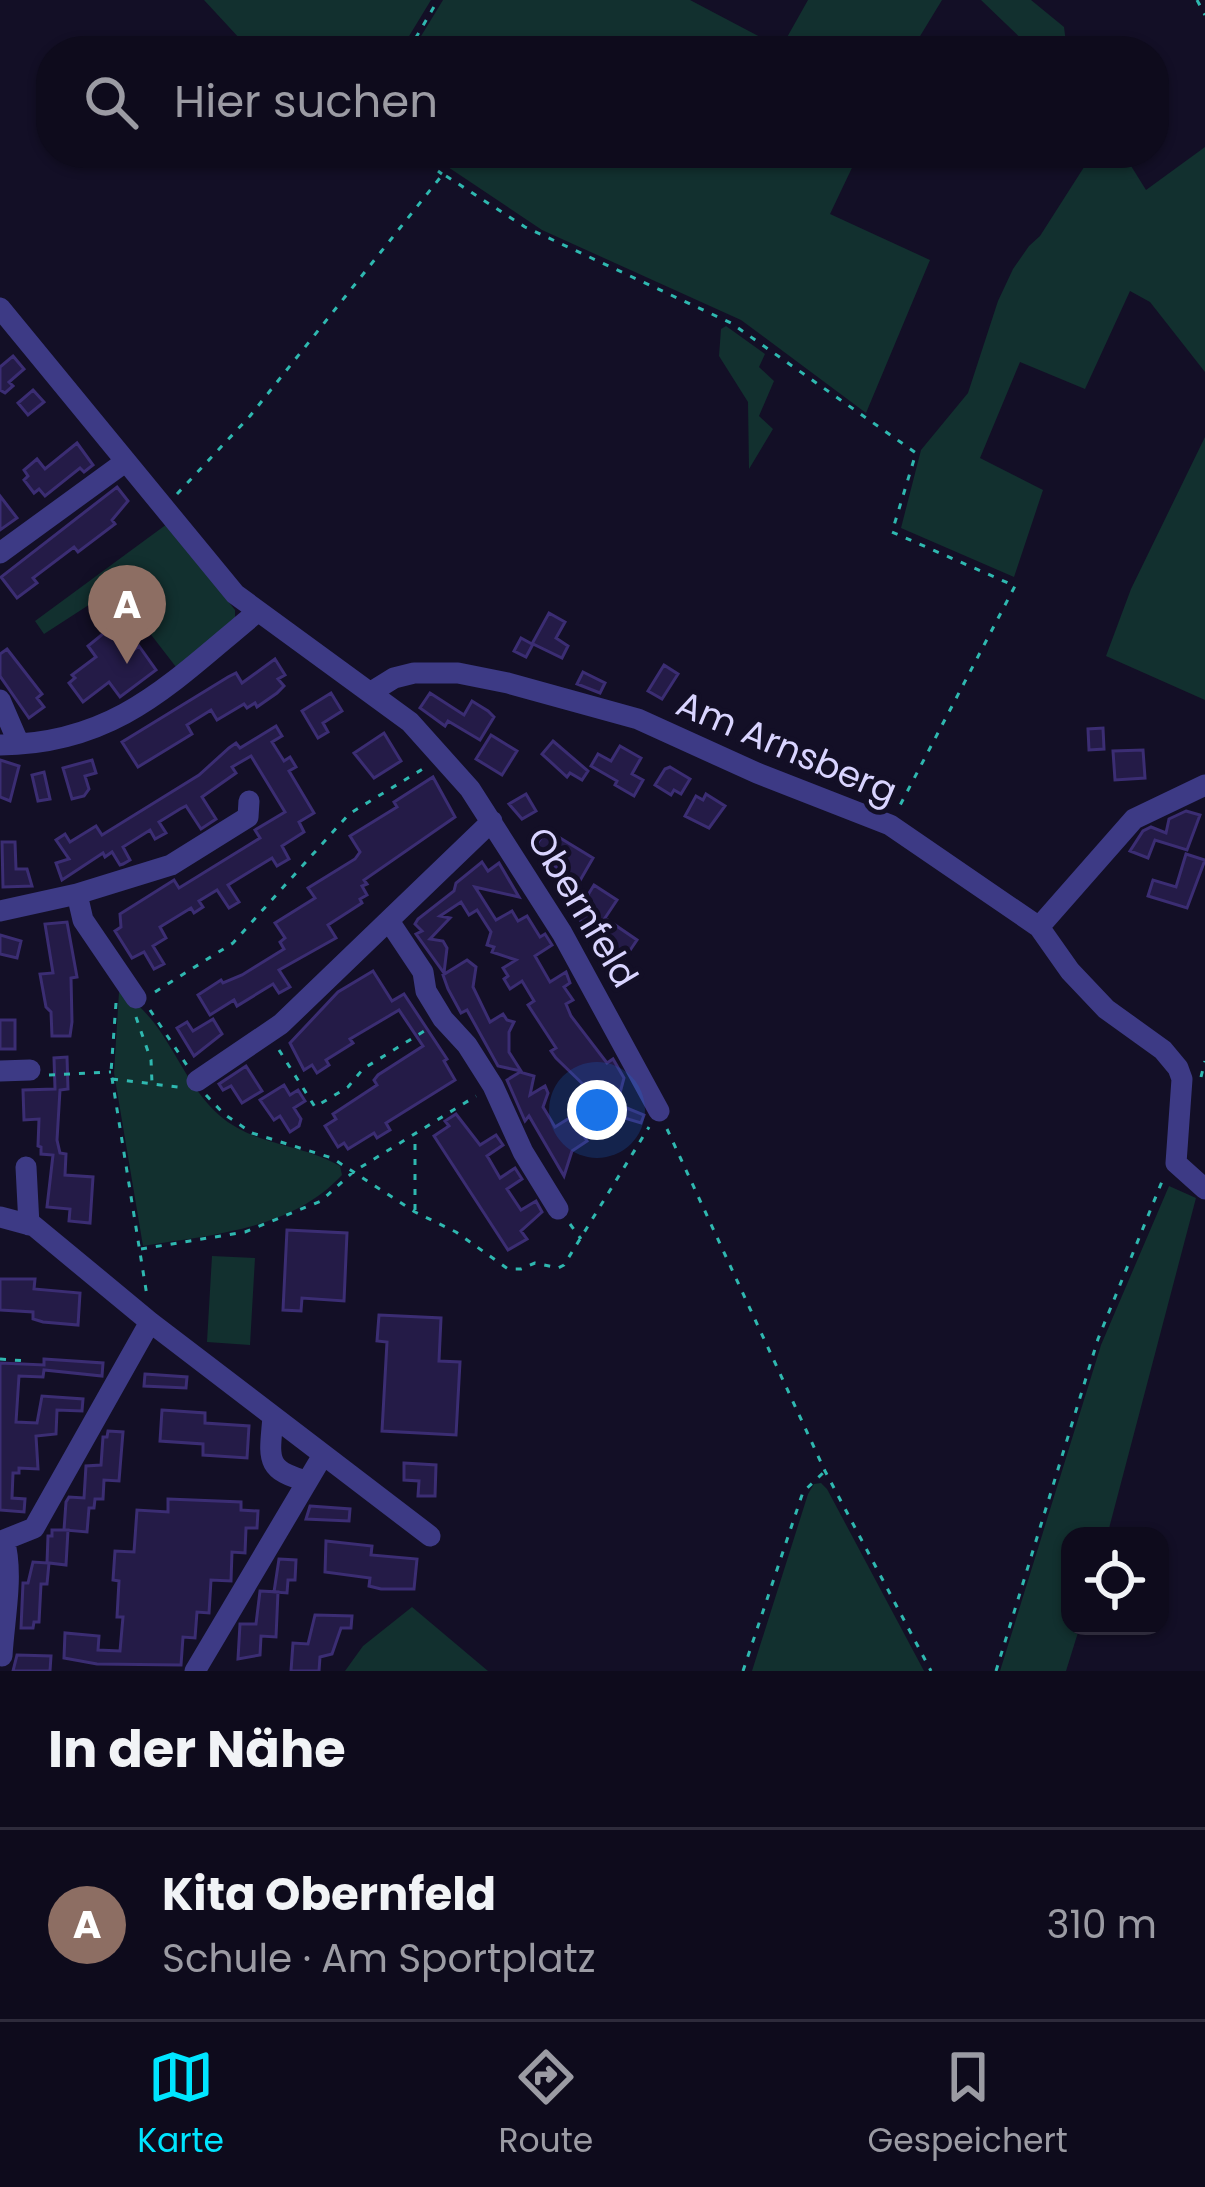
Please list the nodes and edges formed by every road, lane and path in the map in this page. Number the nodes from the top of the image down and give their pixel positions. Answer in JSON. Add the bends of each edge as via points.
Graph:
{"nodes":[{"id":1,"x":438,"y":0,"type":"edge"},
{"id":2,"x":1197,"y":0,"type":"edge"},
{"id":3,"x":1205,"y":15,"type":"edge"},
{"id":4,"x":417,"y":36,"type":"edge"},
{"id":5,"x":435,"y":168,"type":"edge"},
{"id":6,"x":443,"y":174,"type":"junction"},
{"id":7,"x":0,"y":308,"type":"edge"},
{"id":8,"x":125,"y":462,"type":"junction"},
{"id":9,"x":164,"y":509,"type":"junction"},
{"id":10,"x":0,"y":553,"type":"edge"},
{"id":11,"x":256,"y":613,"type":"junction"},
{"id":12,"x":373,"y":691,"type":"junction"},
{"id":13,"x":0,"y":700,"type":"edge"},
{"id":14,"x":10,"y":744,"type":"edge"},
{"id":15,"x":443,"y":756,"type":"junction"},
{"id":16,"x":1205,"y":785,"type":"edge"},
{"id":17,"x":249,"y":801,"type":"dead end"},
{"id":18,"x":492,"y":821,"type":"junction"},
{"id":19,"x":890,"y":825,"type":"junction"},
{"id":20,"x":77,"y":894,"type":"junction"},
{"id":21,"x":0,"y":911,"type":"edge"},
{"id":22,"x":389,"y":920,"type":"junction"},
{"id":23,"x":1039,"y":927,"type":"junction"},
{"id":24,"x":122,"y":978,"type":"junction"},
{"id":25,"x":136,"y":998,"type":"joint"},
{"id":26,"x":443,"y":1019,"type":"junction"},
{"id":27,"x":268,"y":1034,"type":"junction"},
{"id":28,"x":1205,"y":1060,"type":"edge"},
{"id":29,"x":30,"y":1070,"type":"joint"},
{"id":30,"x":0,"y":1071,"type":"edge"},
{"id":31,"x":111,"y":1072,"type":"junction"},
{"id":32,"x":1203,"y":1078,"type":"edge"},
{"id":33,"x":112,"y":1079,"type":"junction"},
{"id":34,"x":197,"y":1082,"type":"junction"},
{"id":35,"x":152,"y":1083,"type":"junction"},
{"id":36,"x":493,"y":1086,"type":"junction"},
{"id":37,"x":658,"y":1111,"type":"junction"},
{"id":38,"x":416,"y":1133,"type":"junction"},
{"id":39,"x":1176,"y":1162,"type":"junction"},
{"id":40,"x":26,"y":1167,"type":"dead end"},
{"id":41,"x":353,"y":1172,"type":"junction"},
{"id":42,"x":1205,"y":1189,"type":"edge"},
{"id":43,"x":558,"y":1209,"type":"joint"},
{"id":44,"x":416,"y":1212,"type":"junction"},
{"id":45,"x":0,"y":1217,"type":"edge"},
{"id":46,"x":29,"y":1225,"type":"junction"},
{"id":47,"x":581,"y":1240,"type":"junction"},
{"id":48,"x":141,"y":1249,"type":"junction"},
{"id":49,"x":150,"y":1322,"type":"junction"},
{"id":50,"x":0,"y":1359,"type":"edge"},
{"id":51,"x":26,"y":1361,"type":"dead end"},
{"id":52,"x":273,"y":1416,"type":"junction"},
{"id":53,"x":323,"y":1455,"type":"junction"},
{"id":54,"x":825,"y":1471,"type":"junction"},
{"id":55,"x":307,"y":1481,"type":"junction"},
{"id":56,"x":430,"y":1536,"type":"dead end"},
{"id":57,"x":2,"y":1656,"type":"edge"},
{"id":58,"x":195,"y":1671,"type":"edge"},
{"id":59,"x":743,"y":1671,"type":"edge"},
{"id":60,"x":931,"y":1671,"type":"edge"},
{"id":61,"x":996,"y":1671,"type":"edge"}],
"edges":[{"from":1,"to":4,"type":"path"},
{"from":2,"to":3,"type":"path"},
{"from":5,"to":6,"type":"path"},
{"from":6,"to":9,"type":"path","via":[[250,416]]},
{"from":6,"to":19,"type":"path","via":[[526,227],[731,323],[916,453],[892,532],[1015,586]]},
{"from":7,"to":8,"type":"street","name":"Obernfeld"},
{"from":8,"to":9,"type":"street","name":"Obernfeld"},
{"from":8,"to":10,"type":"street"},
{"from":9,"to":11,"type":"street","name":"Obernfeld"},
{"from":11,"to":12,"type":"street","name":"Obernfeld"},
{"from":11,"to":14,"type":"street","via":[[142,706],[93,730]]},
{"from":12,"to":15,"type":"street","name":"Obernfeld"},
{"from":12,"to":19,"type":"street","name":"Am Arnsberg","via":[[414,673],[508,683],[638,719]]},
{"from":13,"to":14,"type":"street"},
{"from":15,"to":18,"type":"street","name":"Obernfeld"},
{"from":15,"to":34,"type":"path","via":[[349,814],[233,943],[143,1000]]},
{"from":16,"to":23,"type":"street","via":[[1134,819]]},
{"from":17,"to":20,"type":"street","via":[[248,817],[171,865]]},
{"from":18,"to":22,"type":"street"},
{"from":18,"to":37,"type":"street","name":"Obernfeld"},
{"from":19,"to":23,"type":"street","name":"Am Arnsberg"},
{"from":20,"to":21,"type":"street"},
{"from":20,"to":24,"type":"street","via":[[83,920]]},
{"from":22,"to":26,"type":"street"},
{"from":22,"to":27,"type":"street"},
{"from":23,"to":39,"type":"street","name":"Am Arnsberg","via":[[1106,1009],[1178,1068]]},
{"from":24,"to":25,"type":"street"},
{"from":24,"to":31,"type":"path"},
{"from":25,"to":35,"type":"path"},
{"from":26,"to":27,"type":"path","via":[[315,1106]]},
{"from":26,"to":36,"type":"street"},
{"from":27,"to":34,"type":"street"},
{"from":28,"to":32,"type":"path"},
{"from":29,"to":30,"type":"street"},
{"from":29,"to":31,"type":"path"},
{"from":31,"to":33,"type":"path"},
{"from":33,"to":35,"type":"path"},
{"from":33,"to":48,"type":"path"},
{"from":34,"to":35,"type":"path"},
{"from":34,"to":41,"type":"path","via":[[252,1132]]},
{"from":36,"to":38,"type":"path"},
{"from":36,"to":43,"type":"street"},
{"from":37,"to":47,"type":"path"},
{"from":37,"to":54,"type":"path"},
{"from":38,"to":41,"type":"path"},
{"from":38,"to":44,"type":"path"},
{"from":39,"to":42,"type":"street"},
{"from":39,"to":61,"type":"path","via":[[1161,1181],[1098,1339]]},
{"from":40,"to":46,"type":"street"},
{"from":41,"to":44,"type":"path"},
{"from":41,"to":48,"type":"path","via":[[321,1201],[276,1221]]},
{"from":43,"to":47,"type":"path"},
{"from":44,"to":47,"type":"path","via":[[508,1268],[559,1268]]},
{"from":45,"to":46,"type":"street"},
{"from":46,"to":49,"type":"street"},
{"from":48,"to":49,"type":"path"},
{"from":49,"to":52,"type":"street"},
{"from":49,"to":57,"type":"street","via":[[34,1528],[4,1540],[11,1562]]},
{"from":50,"to":51,"type":"path"},
{"from":52,"to":53,"type":"street"},
{"from":52,"to":55,"type":"street","via":[[274,1467]]},
{"from":53,"to":55,"type":"street"},
{"from":53,"to":56,"type":"street"},
{"from":54,"to":59,"type":"path","via":[[803,1492]]},
{"from":54,"to":60,"type":"path"},
{"from":55,"to":58,"type":"street"}]}
